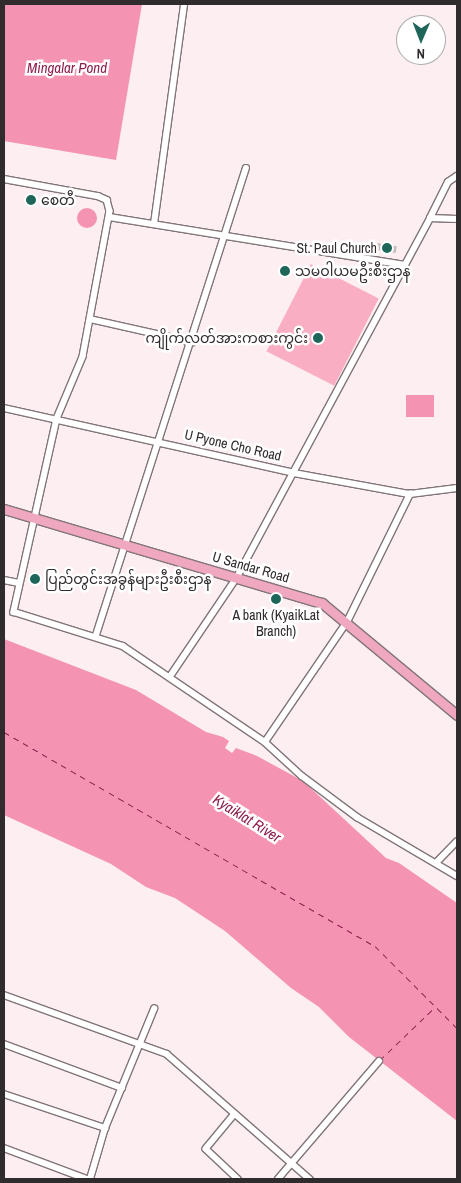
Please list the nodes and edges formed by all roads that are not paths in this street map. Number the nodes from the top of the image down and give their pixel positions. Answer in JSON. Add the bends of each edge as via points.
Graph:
{"nodes":[{"id":1,"x":184,"y":4,"type":"edge"},
{"id":2,"x":246,"y":169,"type":"dead end"},
{"id":3,"x":457,"y":176,"type":"edge"},
{"id":4,"x":4,"y":179,"type":"edge"},
{"id":5,"x":109,"y":217,"type":"junction"},
{"id":6,"x":430,"y":218,"type":"junction"},
{"id":7,"x":457,"y":219,"type":"edge"},
{"id":8,"x":154,"y":224,"type":"junction"},
{"id":9,"x":226,"y":237,"type":"junction"},
{"id":10,"x":404,"y":265,"type":"junction"},
{"id":11,"x":90,"y":320,"type":"junction"},
{"id":12,"x":192,"y":342,"type":"junction"},
{"id":13,"x":4,"y":408,"type":"edge"},
{"id":14,"x":57,"y":419,"type":"junction"},
{"id":15,"x":161,"y":441,"type":"junction"},
{"id":16,"x":294,"y":473,"type":"junction"},
{"id":17,"x":457,"y":488,"type":"edge"},
{"id":18,"x":410,"y":494,"type":"junction"},
{"id":19,"x":4,"y":509,"type":"edge"},
{"id":20,"x":34,"y":518,"type":"junction"},
{"id":21,"x":126,"y":545,"type":"junction"},
{"id":22,"x":237,"y":577,"type":"junction"},
{"id":23,"x":4,"y":580,"type":"edge"},
{"id":24,"x":19,"y":584,"type":"junction"},
{"id":25,"x":347,"y":622,"type":"junction"},
{"id":26,"x":96,"y":635,"type":"junction"},
{"id":27,"x":171,"y":675,"type":"junction"},
{"id":28,"x":457,"y":715,"type":"edge"},
{"id":29,"x":265,"y":742,"type":"junction"},
{"id":30,"x":457,"y":841,"type":"edge"},
{"id":31,"x":436,"y":863,"type":"junction"},
{"id":32,"x":457,"y":876,"type":"edge"},
{"id":33,"x":4,"y":996,"type":"edge"},
{"id":34,"x":154,"y":1009,"type":"dead end"},
{"id":35,"x":139,"y":1042,"type":"junction"},
{"id":36,"x":4,"y":1044,"type":"edge"},
{"id":37,"x":379,"y":1061,"type":"dead end"},
{"id":38,"x":122,"y":1088,"type":"junction"},
{"id":39,"x":4,"y":1094,"type":"edge"},
{"id":40,"x":235,"y":1114,"type":"junction"},
{"id":41,"x":105,"y":1128,"type":"junction"},
{"id":42,"x":4,"y":1148,"type":"edge"},
{"id":43,"x":292,"y":1163,"type":"junction"},
{"id":44,"x":88,"y":1179,"type":"edge"},
{"id":45,"x":238,"y":1179,"type":"edge"},
{"id":46,"x":278,"y":1179,"type":"edge"},
{"id":47,"x":310,"y":1179,"type":"edge"}],
"edges":[{"from":1,"to":8,"type":"street"},
{"from":2,"to":9,"type":"street"},
{"from":3,"to":6,"type":"street","via":[[448,182]]},
{"from":4,"to":5,"type":"street","via":[[104,198],[109,206]]},
{"from":5,"to":8,"type":"street"},
{"from":5,"to":11,"type":"street"},
{"from":6,"to":7,"type":"street"},
{"from":6,"to":10,"type":"street"},
{"from":8,"to":9,"type":"street"},
{"from":9,"to":10,"type":"street"},
{"from":9,"to":12,"type":"street"},
{"from":10,"to":16,"type":"street"},
{"from":11,"to":12,"type":"street"},
{"from":11,"to":14,"type":"street","via":[[83,357]]},
{"from":12,"to":15,"type":"street"},
{"from":13,"to":14,"type":"street","name":"U Pyone Cho Road"},
{"from":14,"to":15,"type":"street","name":"U Pyone Cho Road"},
{"from":14,"to":20,"type":"street"},
{"from":15,"to":16,"type":"street","name":"U Pyone Cho Road"},
{"from":15,"to":21,"type":"street"},
{"from":16,"to":18,"type":"street","name":"U Pyone Cho Road"},
{"from":16,"to":22,"type":"street"},
{"from":17,"to":18,"type":"street","name":"U Pyone Cho Road"},
{"from":18,"to":25,"type":"street"},
{"from":19,"to":20,"type":"main road","name":"U Sandar Road"},
{"from":20,"to":21,"type":"main road","name":"U Sandar Road"},
{"from":20,"to":24,"type":"street"},
{"from":21,"to":22,"type":"main road","name":"U Sandar Road"},
{"from":21,"to":26,"type":"street"},
{"from":22,"to":25,"type":"main road","name":"U Sandar Road","via":[[322,603]]},
{"from":22,"to":27,"type":"street"},
{"from":23,"to":24,"type":"street"},
{"from":24,"to":26,"type":"street","via":[[15,614]]},
{"from":25,"to":28,"type":"main road","name":"U Sandar Road"},
{"from":25,"to":29,"type":"street"},
{"from":26,"to":27,"type":"street","via":[[124,646]]},
{"from":27,"to":29,"type":"street"},
{"from":29,"to":31,"type":"street","via":[[302,776],[357,817]]},
{"from":30,"to":31,"type":"street"},
{"from":31,"to":32,"type":"street"},
{"from":33,"to":35,"type":"street"},
{"from":34,"to":35,"type":"street"},
{"from":35,"to":38,"type":"street"},
{"from":35,"to":40,"type":"street","via":[[167,1054]]},
{"from":36,"to":38,"type":"street"},
{"from":37,"to":43,"type":"street"},
{"from":38,"to":41,"type":"street"},
{"from":39,"to":41,"type":"street"},
{"from":40,"to":43,"type":"street"},
{"from":40,"to":45,"type":"street","via":[[206,1149]]},
{"from":41,"to":44,"type":"street"},
{"from":42,"to":44,"type":"street"},
{"from":43,"to":46,"type":"street"},
{"from":43,"to":47,"type":"street"}]}
